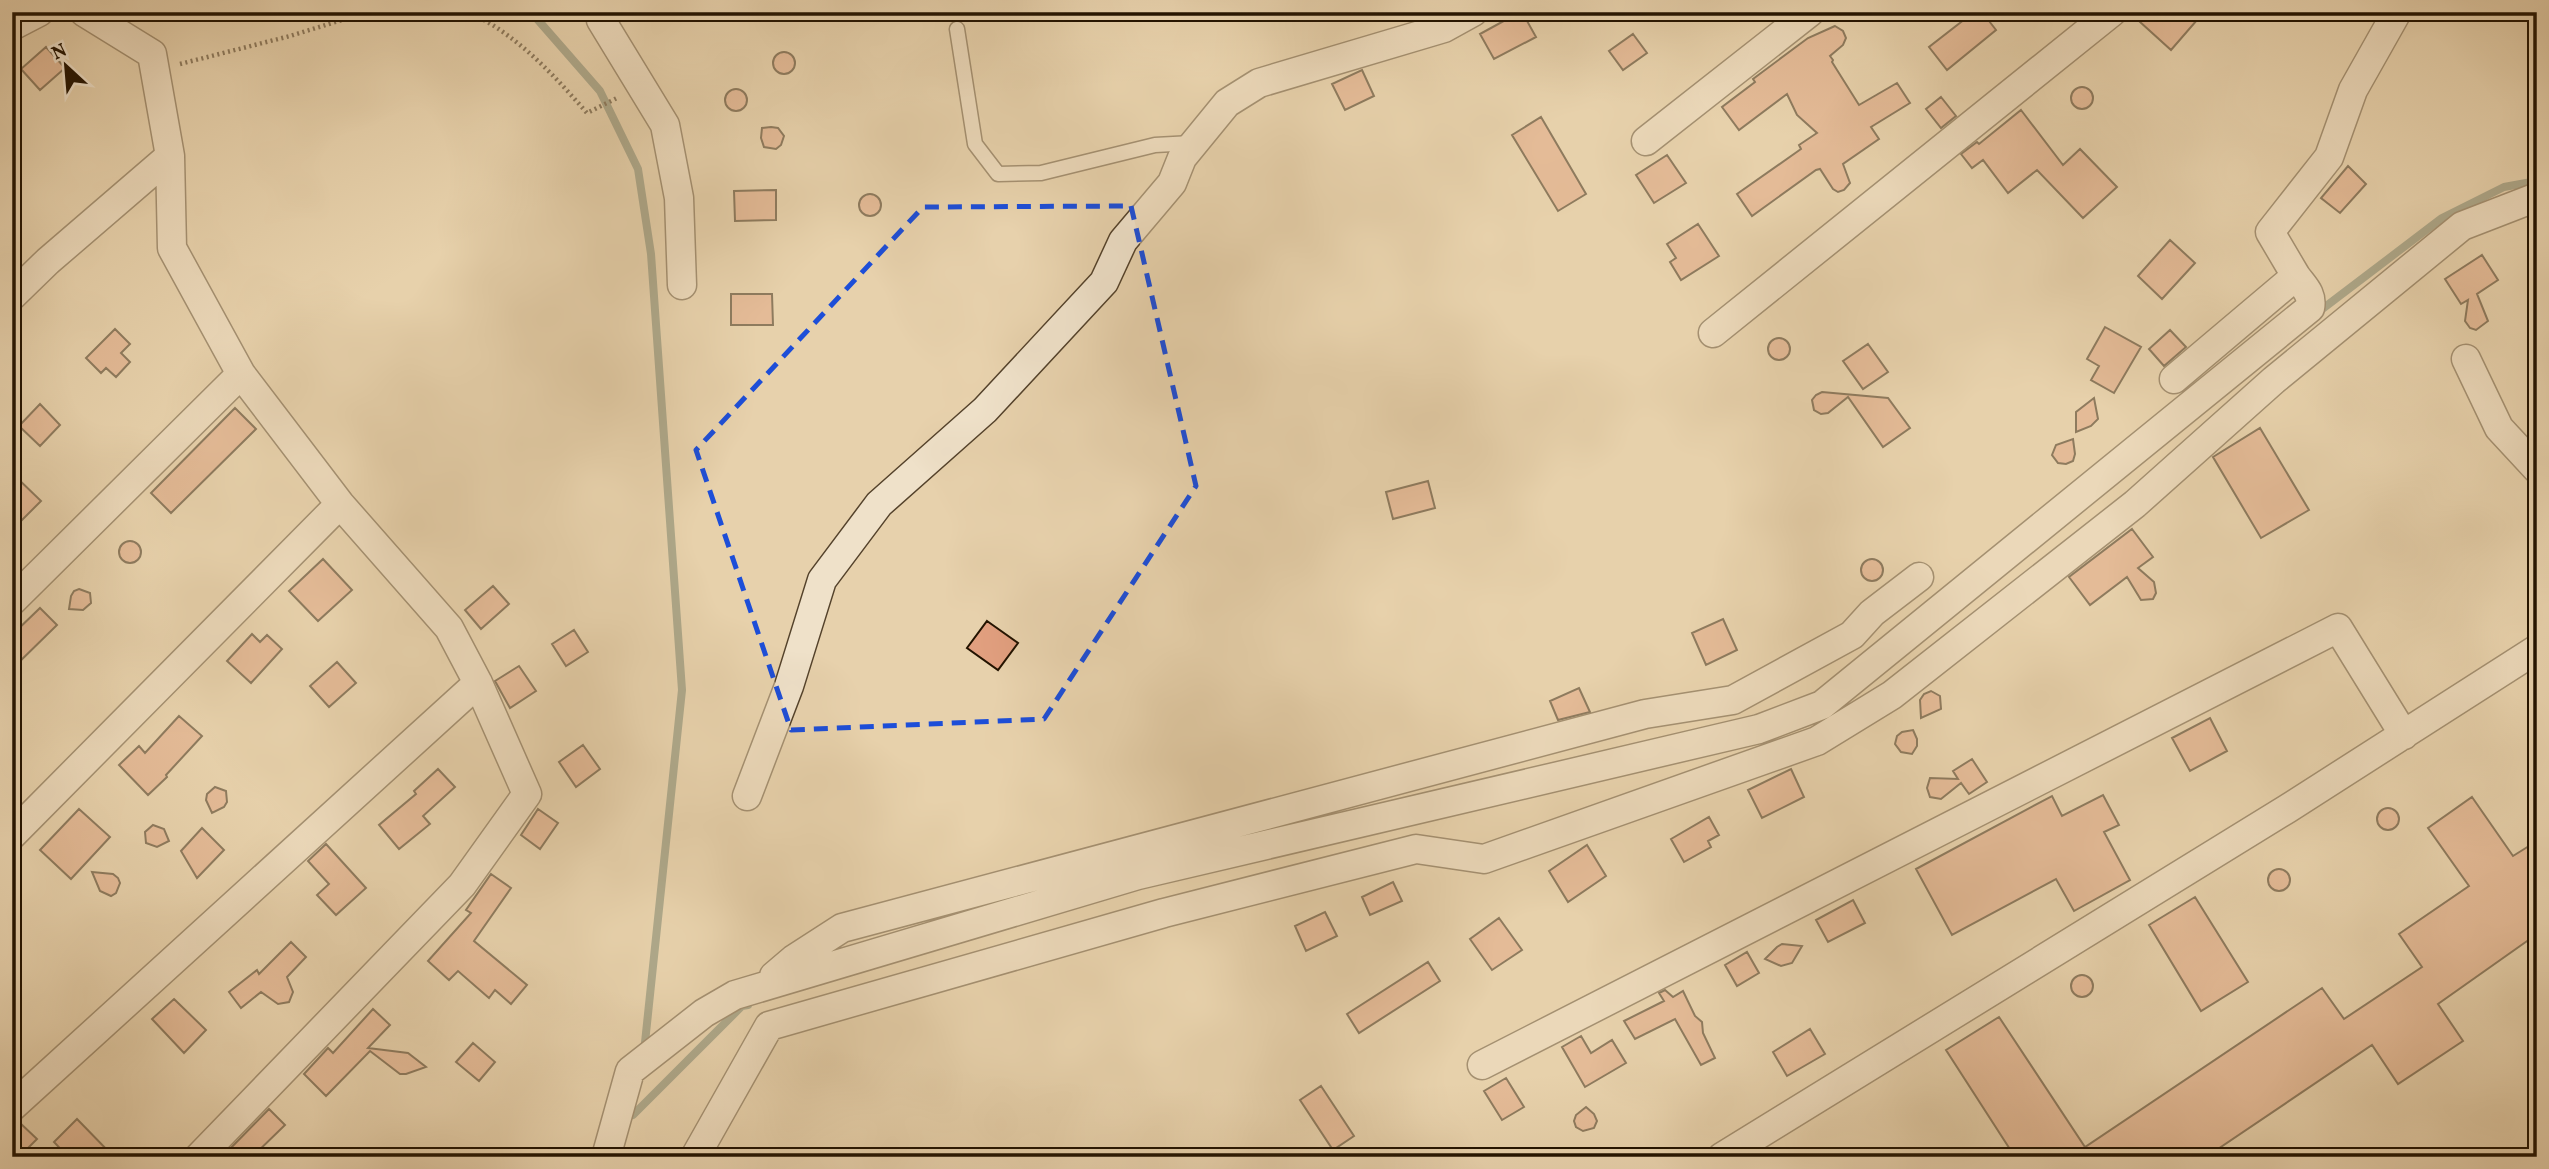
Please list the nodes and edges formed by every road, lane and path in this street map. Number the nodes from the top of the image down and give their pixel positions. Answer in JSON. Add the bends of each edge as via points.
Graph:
{"nodes":[{"id":1,"x":39,"y":12,"type":"edge"},
{"id":2,"x":84,"y":12,"type":"edge"},
{"id":3,"x":368,"y":12,"type":"edge"},
{"id":4,"x":469,"y":12,"type":"edge"},
{"id":5,"x":605,"y":12,"type":"edge"},
{"id":6,"x":1473,"y":12,"type":"edge"},
{"id":7,"x":1810,"y":12,"type":"edge"},
{"id":8,"x":2112,"y":12,"type":"edge"},
{"id":9,"x":2397,"y":12,"type":"edge"},
{"id":10,"x":12,"y":26,"type":"edge"},
{"id":11,"x":957,"y":29,"type":"dead end"},
{"id":12,"x":155,"y":70,"type":"junction"},
{"id":13,"x":617,"y":98,"type":"dead end"},
{"id":14,"x":1646,"y":141,"type":"dead end"},
{"id":15,"x":1195,"y":142,"type":"junction"},
{"id":16,"x":170,"y":156,"type":"junction"},
{"id":17,"x":2537,"y":197,"type":"edge"},
{"id":18,"x":2296,"y":276,"type":"junction"},
{"id":19,"x":682,"y":285,"type":"dead end"},
{"id":20,"x":12,"y":296,"type":"edge"},
{"id":21,"x":1713,"y":332,"type":"dead end"},
{"id":22,"x":2466,"y":359,"type":"dead end"},
{"id":23,"x":241,"y":374,"type":"junction"},
{"id":24,"x":2174,"y":379,"type":"dead end"},
{"id":25,"x":2537,"y":469,"type":"edge"},
{"id":26,"x":340,"y":504,"type":"junction"},
{"id":27,"x":1919,"y":577,"type":"dead end"},
{"id":28,"x":12,"y":601,"type":"edge"},
{"id":29,"x":2537,"y":649,"type":"edge"},
{"id":30,"x":478,"y":683,"type":"junction"},
{"id":31,"x":2404,"y":735,"type":"junction"},
{"id":32,"x":747,"y":796,"type":"dead end"},
{"id":33,"x":12,"y":835,"type":"edge"},
{"id":34,"x":764,"y":985,"type":"junction"},
{"id":35,"x":1482,"y":1065,"type":"dead end"},
{"id":36,"x":12,"y":1107,"type":"edge"},
{"id":37,"x":199,"y":1157,"type":"edge"},
{"id":38,"x":606,"y":1157,"type":"edge"},
{"id":39,"x":695,"y":1157,"type":"edge"},
{"id":40,"x":1722,"y":1157,"type":"edge"}],
"edges":[{"from":1,"to":10,"type":"street"},
{"from":2,"to":12,"type":"street","via":[[152,54]]},
{"from":3,"to":12,"type":"path"},
{"from":4,"to":13,"type":"path","via":[[492,23],[540,61],[587,113]]},
{"from":5,"to":19,"type":"street","via":[[601,20],[665,125],[678,198]]},
{"from":6,"to":15,"type":"street","via":[[1444,28],[1259,83],[1227,103]]},
{"from":7,"to":14,"type":"street"},
{"from":8,"to":21,"type":"street"},
{"from":9,"to":18,"type":"street","via":[[2353,90],[2329,157],[2270,232]]},
{"from":11,"to":15,"type":"lane","via":[[975,144],[998,174],[1041,173],[1155,145]]},
{"from":12,"to":16,"type":"street"},
{"from":15,"to":32,"type":"street","via":[[1182,158],[1172,183],[1123,241],[1104,282],[985,410],[878,504],[822,580],[789,686]]},
{"from":16,"to":20,"type":"street"},
{"from":16,"to":23,"type":"street","via":[[172,248]]},
{"from":17,"to":39,"type":"street","via":[[2462,226],[2274,380],[2135,504],[1892,695],[1816,741],[1484,859],[1416,849],[1164,913],[769,1026]]},
{"from":18,"to":24,"type":"street"},
{"from":18,"to":34,"type":"street","via":[[2310,294],[2309,308],[1822,705],[1759,729],[1138,875]]},
{"from":22,"to":25,"type":"street","via":[[2499,428]]},
{"from":23,"to":26,"type":"street"},
{"from":23,"to":28,"type":"street"},
{"from":26,"to":30,"type":"street","via":[[449,628]]},
{"from":26,"to":33,"type":"street"},
{"from":27,"to":34,"type":"street","via":[[1872,613],[1852,635],[1733,700],[1645,714],[842,928]]},
{"from":29,"to":31,"type":"street"},
{"from":30,"to":36,"type":"street"},
{"from":30,"to":37,"type":"street","via":[[527,794],[462,886]]},
{"from":31,"to":35,"type":"street","via":[[2338,628]]},
{"from":31,"to":40,"type":"street"},
{"from":34,"to":38,"type":"street","via":[[704,1013],[630,1071]]}]}
